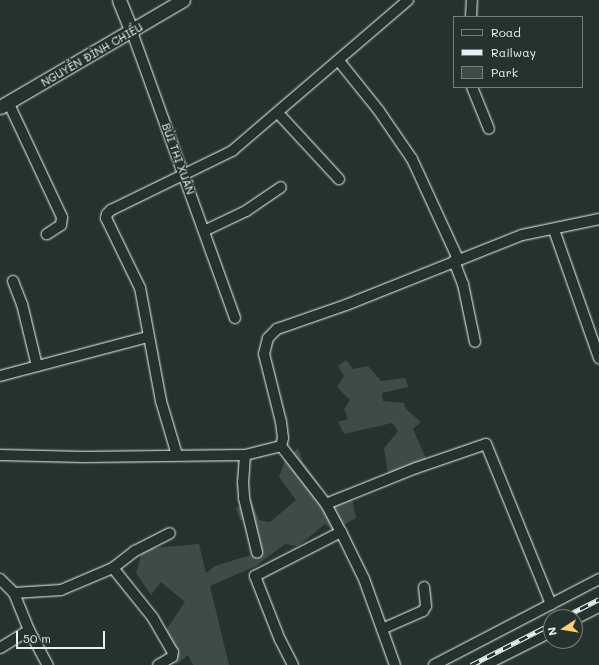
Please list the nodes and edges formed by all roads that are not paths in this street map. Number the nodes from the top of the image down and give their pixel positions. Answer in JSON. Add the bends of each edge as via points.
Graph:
{"nodes":[{"id":1,"x":118,"y":0,"type":"edge"},
{"id":2,"x":183,"y":0,"type":"edge"},
{"id":3,"x":408,"y":0,"type":"edge"},
{"id":4,"x":472,"y":0,"type":"edge"},
{"id":5,"x":471,"y":16,"type":"edge"},
{"id":6,"x":132,"y":32,"type":"junction"},
{"id":7,"x":339,"y":61,"type":"junction"},
{"id":8,"x":472,"y":88,"type":"edge"},
{"id":9,"x":4,"y":106,"type":"edge"},
{"id":10,"x":278,"y":113,"type":"junction"},
{"id":11,"x":489,"y":129,"type":"dead end"},
{"id":12,"x":184,"y":175,"type":"junction"},
{"id":13,"x":339,"y":179,"type":"dead end"},
{"id":14,"x":281,"y":187,"type":"dead end"},
{"id":15,"x":599,"y":219,"type":"edge"},
{"id":16,"x":554,"y":230,"type":"junction"},
{"id":17,"x":204,"y":231,"type":"junction"},
{"id":18,"x":47,"y":234,"type":"dead end"},
{"id":19,"x":456,"y":260,"type":"junction"},
{"id":20,"x":13,"y":281,"type":"dead end"},
{"id":21,"x":235,"y":318,"type":"dead end"},
{"id":22,"x":148,"y":337,"type":"junction"},
{"id":23,"x":475,"y":342,"type":"dead end"},
{"id":24,"x":599,"y":358,"type":"edge"},
{"id":25,"x":37,"y":366,"type":"junction"},
{"id":26,"x":0,"y":374,"type":"edge"},
{"id":27,"x":282,"y":446,"type":"junction"},
{"id":28,"x":0,"y":455,"type":"edge"},
{"id":29,"x":177,"y":455,"type":"junction"},
{"id":30,"x":245,"y":455,"type":"junction"},
{"id":31,"x":326,"y":504,"type":"junction"},
{"id":32,"x":341,"y":532,"type":"junction"},
{"id":33,"x":170,"y":533,"type":"dead end"},
{"id":34,"x":258,"y":552,"type":"dead end"},
{"id":35,"x":113,"y":568,"type":"junction"},
{"id":36,"x":0,"y":579,"type":"edge"},
{"id":37,"x":599,"y":580,"type":"edge"},
{"id":38,"x":424,"y":587,"type":"dead end"},
{"id":39,"x":14,"y":593,"type":"junction"},
{"id":40,"x":551,"y":604,"type":"junction"},
{"id":41,"x":599,"y":607,"type":"edge"},
{"id":42,"x":583,"y":615,"type":"edge"},
{"id":43,"x":382,"y":629,"type":"junction"},
{"id":44,"x":29,"y":630,"type":"junction"},
{"id":45,"x":543,"y":637,"type":"edge"},
{"id":46,"x":0,"y":648,"type":"edge"},
{"id":47,"x":505,"y":661,"type":"edge"},
{"id":48,"x":48,"y":665,"type":"edge"},
{"id":49,"x":158,"y":665,"type":"edge"},
{"id":50,"x":294,"y":665,"type":"edge"},
{"id":51,"x":395,"y":665,"type":"edge"},
{"id":52,"x":434,"y":665,"type":"edge"},
{"id":53,"x":485,"y":665,"type":"edge"}],
"edges":[{"from":1,"to":6,"type":"street","name":"BÙI THỊ XUÂN"},
{"from":2,"to":6,"type":"street","name":"NGUYỄN ĐÌNH CHIỂU"},
{"from":3,"to":7,"type":"street"},
{"from":4,"to":5,"type":"street"},
{"from":6,"to":9,"type":"street","name":"NGUYỄN ĐÌNH CHIỂU"},
{"from":6,"to":12,"type":"street","name":"BÙI THỊ XUÂN"},
{"from":7,"to":10,"type":"street"},
{"from":7,"to":19,"type":"street","via":[[379,111],[412,159]]},
{"from":8,"to":11,"type":"street"},
{"from":9,"to":18,"type":"street","via":[[62,217],[61,225]]},
{"from":10,"to":12,"type":"street","via":[[232,151]]},
{"from":10,"to":13,"type":"street"},
{"from":12,"to":17,"type":"street","name":"BÙI THỊ XUÂN"},
{"from":12,"to":22,"type":"street","via":[[111,210],[106,218],[140,288]]},
{"from":14,"to":17,"type":"street","via":[[246,211]]},
{"from":15,"to":16,"type":"street"},
{"from":16,"to":19,"type":"street","via":[[522,235]]},
{"from":16,"to":24,"type":"street"},
{"from":17,"to":21,"type":"street","name":"BÙI THỊ XUÂN"},
{"from":19,"to":23,"type":"street"},
{"from":19,"to":27,"type":"street","via":[[346,305],[277,329],[268,338],[264,354],[281,422]]},
{"from":20,"to":25,"type":"street","via":[[22,304]]},
{"from":22,"to":25,"type":"street"},
{"from":22,"to":29,"type":"street","via":[[161,401]]},
{"from":25,"to":26,"type":"street"},
{"from":27,"to":30,"type":"street"},
{"from":27,"to":31,"type":"street"},
{"from":28,"to":29,"type":"street"},
{"from":29,"to":30,"type":"street"},
{"from":30,"to":34,"type":"street","via":[[242,482],[244,498]]},
{"from":31,"to":32,"type":"street"},
{"from":31,"to":40,"type":"street","via":[[416,468],[486,444]]},
{"from":32,"to":43,"type":"street","via":[[364,579]]},
{"from":32,"to":50,"type":"street","via":[[254,576],[280,640]]},
{"from":33,"to":35,"type":"street","via":[[135,551]]},
{"from":35,"to":39,"type":"street","via":[[61,590]]},
{"from":35,"to":49,"type":"street","via":[[153,618],[173,652],[172,657]]},
{"from":36,"to":39,"type":"street"},
{"from":37,"to":40,"type":"street"},
{"from":38,"to":43,"type":"street","via":[[426,606],[423,611]]},
{"from":39,"to":44,"type":"street"},
{"from":40,"to":52,"type":"street"},
{"from":41,"to":42,"type":"street"},
{"from":43,"to":51,"type":"street"},
{"from":44,"to":46,"type":"street"},
{"from":44,"to":48,"type":"street"},
{"from":45,"to":47,"type":"street"},
{"from":47,"to":53,"type":"street"}]}
